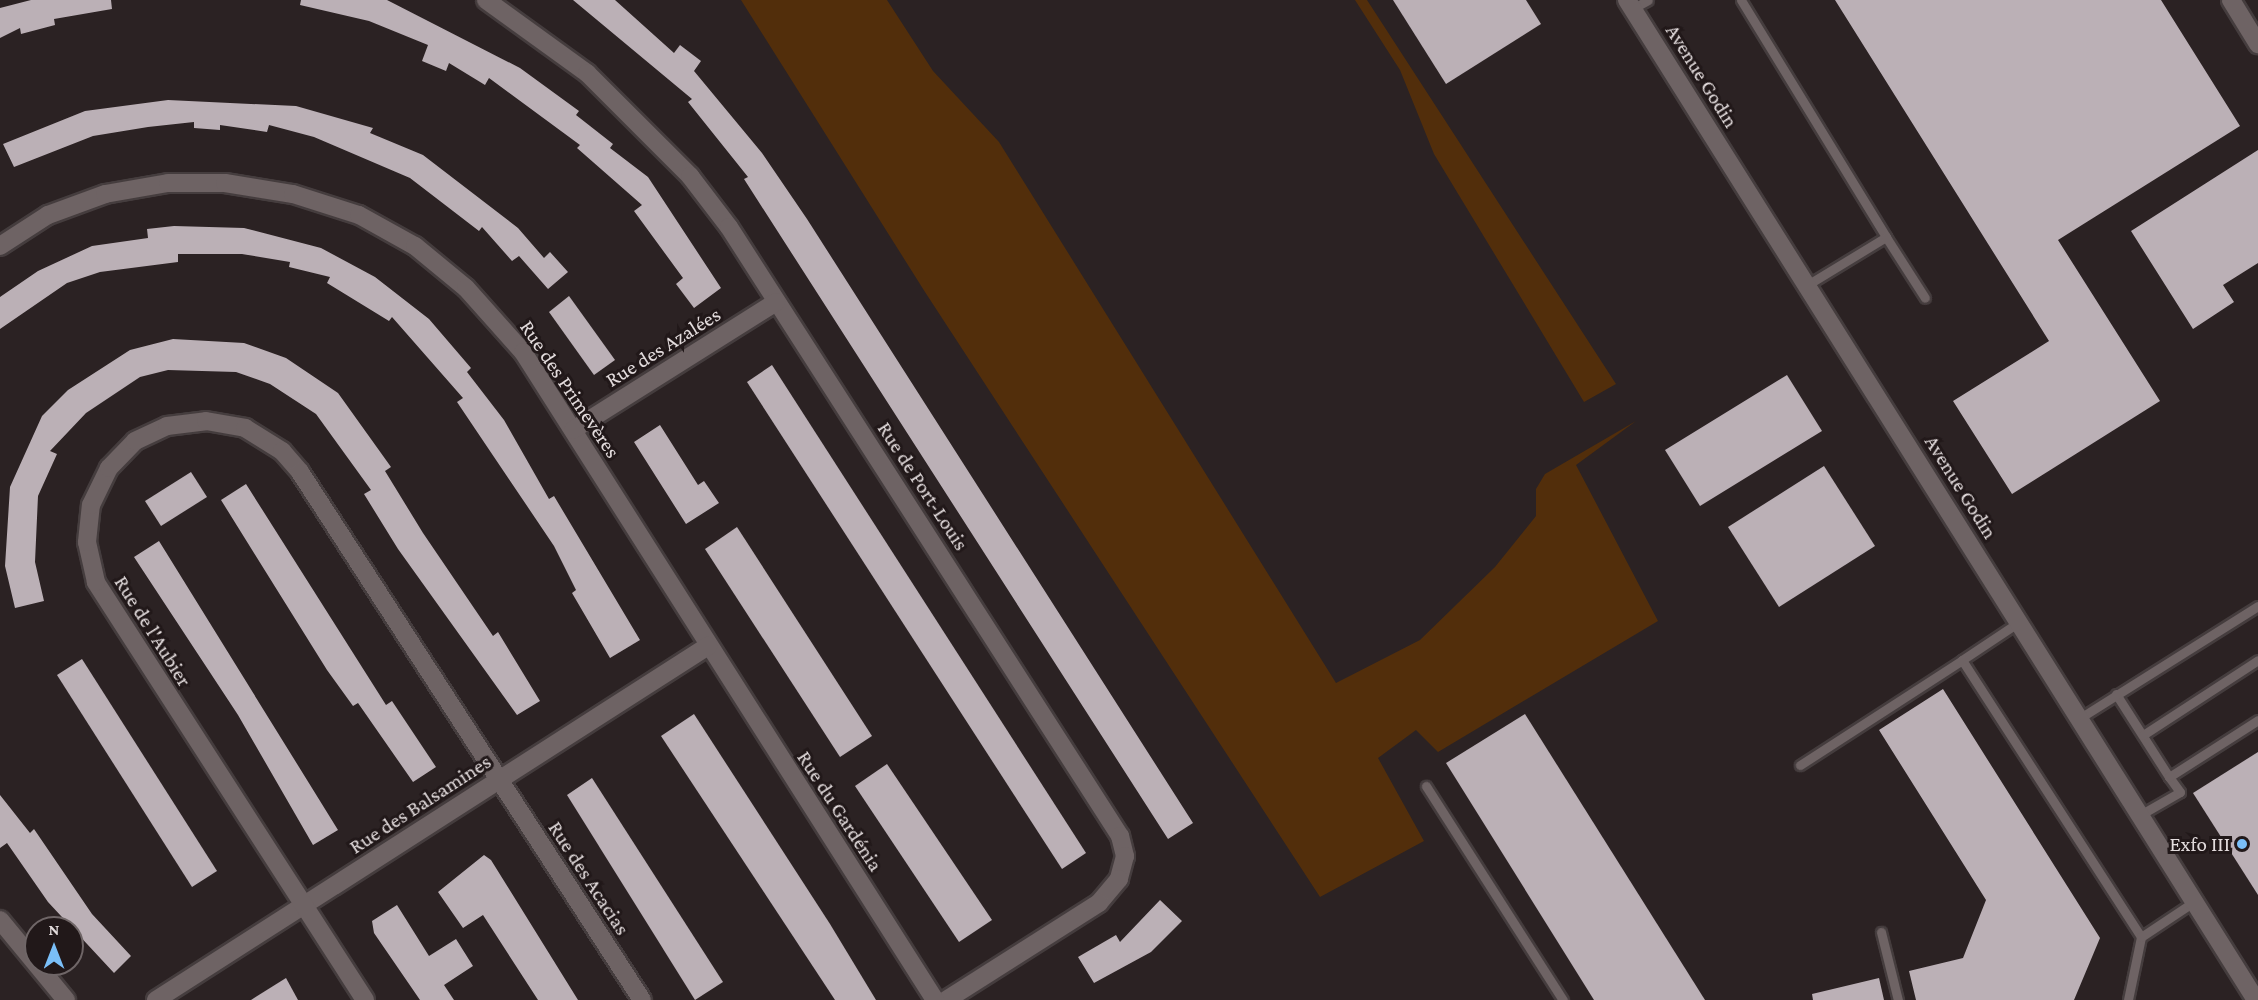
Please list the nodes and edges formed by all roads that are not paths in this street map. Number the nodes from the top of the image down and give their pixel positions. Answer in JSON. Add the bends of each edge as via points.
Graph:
{"nodes":[{"id":1,"x":486,"y":0,"type":"edge"},
{"id":2,"x":1741,"y":0,"type":"edge"},
{"id":3,"x":2231,"y":0,"type":"edge"},
{"id":4,"x":1636,"y":3,"type":"edge"},
{"id":5,"x":2258,"y":44,"type":"edge"},
{"id":6,"x":1886,"y":237,"type":"junction"},
{"id":7,"x":1,"y":242,"type":"edge"},
{"id":8,"x":1807,"y":285,"type":"junction"},
{"id":9,"x":1925,"y":298,"type":"dead end"},
{"id":10,"x":776,"y":302,"type":"junction"},
{"id":11,"x":573,"y":430,"type":"junction"},
{"id":12,"x":2258,"y":606,"type":"edge"},
{"id":13,"x":2019,"y":622,"type":"junction"},
{"id":14,"x":708,"y":646,"type":"junction"},
{"id":15,"x":1962,"y":660,"type":"junction"},
{"id":16,"x":2258,"y":660,"type":"edge"},
{"id":17,"x":2116,"y":694,"type":"junction"},
{"id":18,"x":2080,"y":718,"type":"junction"},
{"id":19,"x":2258,"y":720,"type":"edge"},
{"id":20,"x":2142,"y":735,"type":"junction"},
{"id":21,"x":1800,"y":765,"type":"dead end"},
{"id":22,"x":2169,"y":777,"type":"junction"},
{"id":23,"x":498,"y":781,"type":"junction"},
{"id":24,"x":1426,"y":786,"type":"dead end"},
{"id":25,"x":2140,"y":815,"type":"junction"},
{"id":26,"x":2195,"y":901,"type":"junction"},
{"id":27,"x":304,"y":906,"type":"junction"},
{"id":28,"x":0,"y":920,"type":"edge"},
{"id":29,"x":1881,"y":932,"type":"dead end"},
{"id":30,"x":2141,"y":937,"type":"junction"},
{"id":31,"x":66,"y":1000,"type":"edge"},
{"id":32,"x":156,"y":1000,"type":"edge"},
{"id":33,"x":365,"y":1000,"type":"edge"},
{"id":34,"x":642,"y":1000,"type":"edge"},
{"id":35,"x":935,"y":1000,"type":"edge"},
{"id":36,"x":946,"y":1000,"type":"edge"},
{"id":37,"x":1563,"y":1000,"type":"edge"},
{"id":38,"x":1898,"y":1000,"type":"edge"},
{"id":39,"x":2128,"y":1000,"type":"edge"},
{"id":40,"x":2256,"y":1000,"type":"edge"}],
"edges":[{"from":1,"to":10,"type":"street","name":"Rue de Port-Louis","via":[[587,73],[640,120],[729,227]]},
{"from":2,"to":6,"type":"lane"},
{"from":3,"to":5,"type":"street"},
{"from":4,"to":8,"type":"street","name":"Avenue Godin"},
{"from":6,"to":8,"type":"lane"},
{"from":6,"to":9,"type":"lane"},
{"from":7,"to":11,"type":"street","name":"Rue des Primevères","via":[[48,215],[105,194],[168,183],[225,183],[293,194],[359,215],[415,246],[466,288],[523,352]]},
{"from":8,"to":13,"type":"street","name":"Avenue Godin"},
{"from":10,"to":11,"type":"street","name":"Rue des Azalées"},
{"from":10,"to":36,"type":"street","name":"Rue de Port-Louis","via":[[1120,836],[1125,856],[1119,879],[1099,903]]},
{"from":11,"to":14,"type":"street","name":"Rue des Primevères"},
{"from":12,"to":17,"type":"lane"},
{"from":13,"to":15,"type":"lane"},
{"from":13,"to":18,"type":"street","name":"Avenue Godin"},
{"from":14,"to":23,"type":"street","name":"Rue des Balsamines"},
{"from":14,"to":35,"type":"street","name":"Rue du Gardénia"},
{"from":15,"to":21,"type":"lane"},
{"from":15,"to":30,"type":"lane"},
{"from":16,"to":20,"type":"lane"},
{"from":17,"to":18,"type":"lane"},
{"from":17,"to":20,"type":"lane"},
{"from":18,"to":25,"type":"street","name":"Avenue Godin"},
{"from":19,"to":22,"type":"lane"},
{"from":20,"to":22,"type":"lane"},
{"from":22,"to":25,"type":"lane","via":[[2180,792]]},
{"from":23,"to":27,"type":"street","name":"Rue des Balsamines"},
{"from":23,"to":27,"type":"street","name":"Rue de l'Aubier","via":[[282,452],[245,428],[206,421],[167,426],[135,441],[109,468],[91,505],[87,542],[96,582]]},
{"from":23,"to":34,"type":"street","name":"Rue des Acacias"},
{"from":24,"to":37,"type":"lane"},
{"from":25,"to":26,"type":"street","name":"Avenue Godin"},
{"from":26,"to":30,"type":"lane"},
{"from":26,"to":40,"type":"street","name":"Avenue Godin"},
{"from":27,"to":32,"type":"street","name":"Rue des Balsamines"},
{"from":27,"to":33,"type":"street","name":"Rue de l'Aubier"},
{"from":28,"to":31,"type":"street"},
{"from":29,"to":38,"type":"lane"},
{"from":30,"to":39,"type":"lane"}]}
